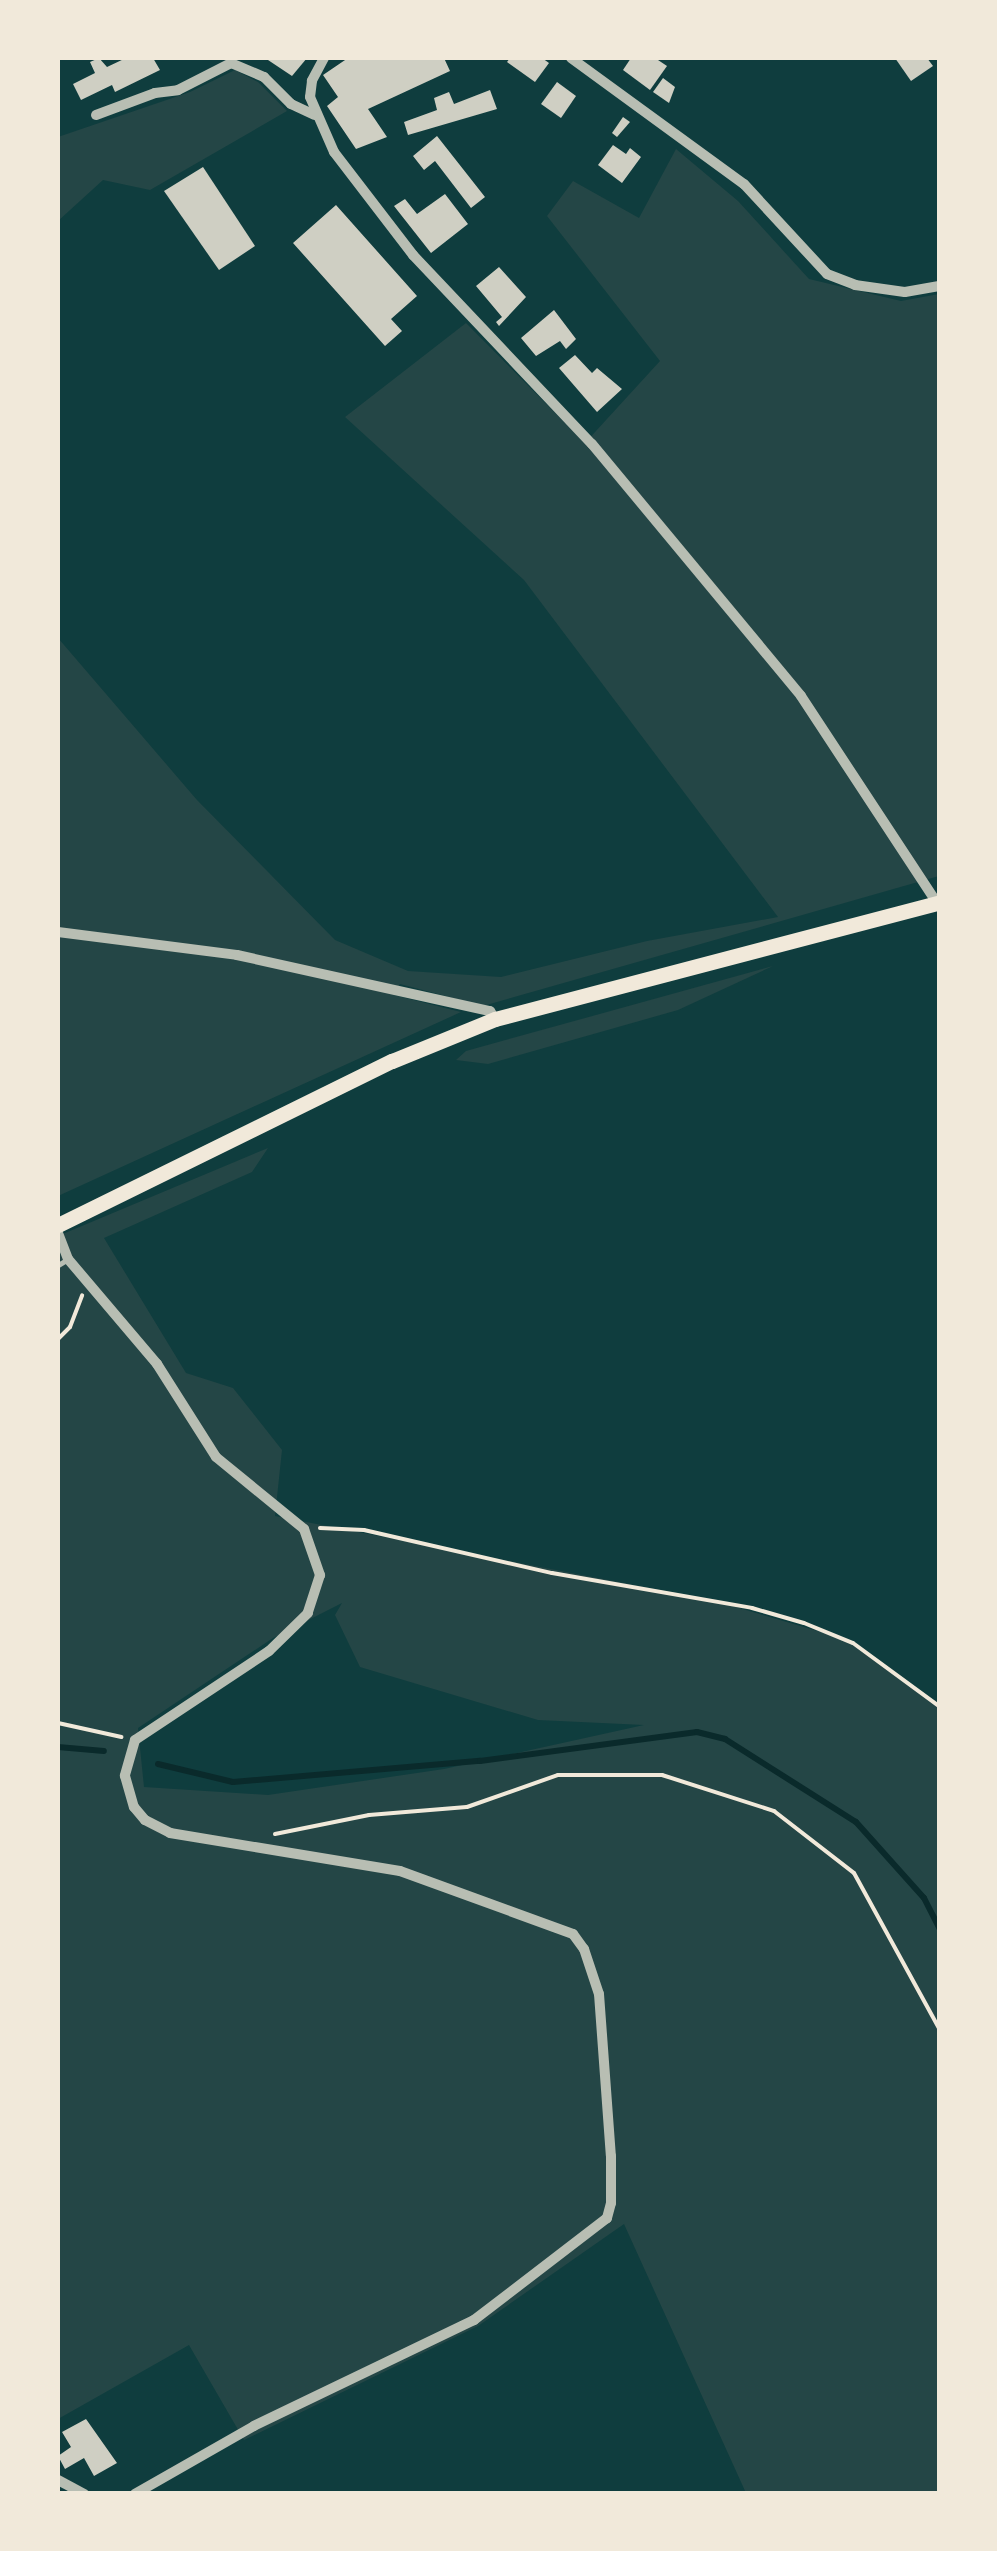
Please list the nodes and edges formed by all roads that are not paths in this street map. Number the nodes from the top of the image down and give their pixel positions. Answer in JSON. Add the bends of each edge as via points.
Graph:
{"nodes":[{"id":1,"x":324,"y":58,"type":"edge"},
{"id":2,"x":571,"y":58,"type":"edge"},
{"id":3,"x":96,"y":115,"type":"dead end"},
{"id":4,"x":315,"y":115,"type":"junction"},
{"id":5,"x":940,"y":286,"type":"edge"},
{"id":6,"x":938,"y":902,"type":"edge"},
{"id":7,"x":58,"y":932,"type":"edge"},
{"id":8,"x":496,"y":1019,"type":"junction"},
{"id":9,"x":58,"y":1229,"type":"edge"},
{"id":10,"x":63,"y":1262,"type":"edge"},
{"id":11,"x":58,"y":2480,"type":"edge"},
{"id":12,"x":84,"y":2494,"type":"edge"},
{"id":13,"x":135,"y":2494,"type":"edge"}],
"edges":[{"from":1,"to":4,"type":"street","via":[[312,82]]},
{"from":2,"to":5,"type":"street","via":[[744,184],[826,274],[906,292]]},
{"from":3,"to":4,"type":"street","via":[[178,90],[231,63],[264,77],[290,104]]},
{"from":4,"to":6,"type":"street","via":[[334,152],[414,256],[592,444],[801,696]]},
{"from":6,"to":8,"type":"main road"},
{"from":7,"to":8,"type":"street","via":[[237,955],[490,1011]]},
{"from":8,"to":9,"type":"main road","via":[[392,1061]]},
{"from":9,"to":10,"type":"street"},
{"from":10,"to":13,"type":"street","via":[[157,1364],[216,1457],[304,1530],[320,1575],[308,1613],[269,1652],[135,1740],[126,1764],[134,1807],[155,1828],[400,1871],[573,1934],[599,1994],[612,2186],[607,2218],[595,2230],[474,2320],[254,2426]]},
{"from":11,"to":12,"type":"street"}]}
